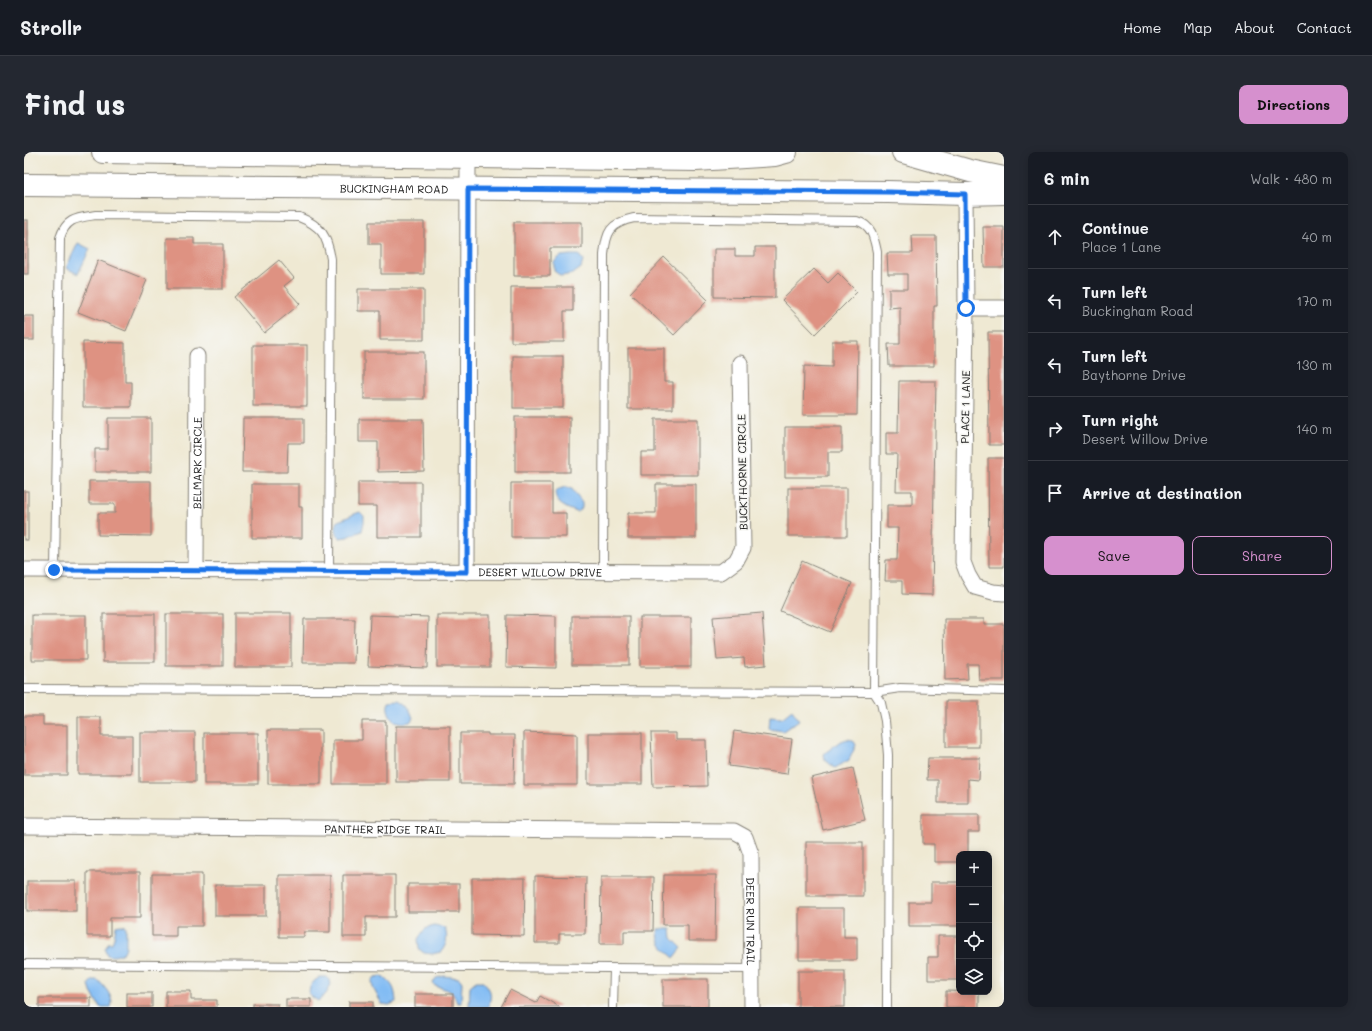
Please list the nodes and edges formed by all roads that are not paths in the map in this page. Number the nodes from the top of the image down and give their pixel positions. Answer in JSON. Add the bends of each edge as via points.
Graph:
{"nodes":[{"id":1,"x":103,"y":152,"type":"edge"},
{"id":2,"x":165,"y":152,"type":"edge"},
{"id":3,"x":717,"y":152,"type":"edge"},
{"id":4,"x":786,"y":152,"type":"edge"},
{"id":5,"x":903,"y":152,"type":"edge"},
{"id":6,"x":460,"y":155,"type":"edge"},
{"id":7,"x":696,"y":160,"type":"junction"},
{"id":8,"x":1004,"y":178,"type":"edge"},
{"id":9,"x":24,"y":185,"type":"edge"},
{"id":10,"x":468,"y":189,"type":"junction"},
{"id":11,"x":1004,"y":193,"type":"edge"},
{"id":12,"x":965,"y":194,"type":"junction"},
{"id":13,"x":966,"y":308,"type":"junction"},
{"id":14,"x":1004,"y":308,"type":"edge"},
{"id":15,"x":197,"y":356,"type":"dead end"},
{"id":16,"x":740,"y":363,"type":"dead end"},
{"id":17,"x":24,"y":570,"type":"edge"},
{"id":18,"x":54,"y":570,"type":"junction"},
{"id":19,"x":196,"y":570,"type":"junction"},
{"id":20,"x":329,"y":571,"type":"junction"},
{"id":21,"x":467,"y":572,"type":"junction"},
{"id":22,"x":721,"y":572,"type":"joint"},
{"id":23,"x":603,"y":573,"type":"junction"},
{"id":24,"x":1004,"y":593,"type":"edge"},
{"id":25,"x":24,"y":688,"type":"edge"},
{"id":26,"x":1004,"y":690,"type":"edge"},
{"id":27,"x":874,"y":692,"type":"junction"},
{"id":28,"x":24,"y":826,"type":"edge"},
{"id":29,"x":745,"y":836,"type":"joint"},
{"id":30,"x":24,"y":964,"type":"edge"},
{"id":31,"x":614,"y":969,"type":"junction"},
{"id":32,"x":752,"y":969,"type":"junction"},
{"id":33,"x":614,"y":1007,"type":"edge"},
{"id":34,"x":752,"y":1007,"type":"edge"},
{"id":35,"x":887,"y":1007,"type":"edge"}],
"edges":[{"from":1,"to":2,"type":"street"},
{"from":2,"to":6,"type":"street"},
{"from":3,"to":7,"type":"street"},
{"from":4,"to":7,"type":"street","via":[[769,156]]},
{"from":5,"to":8,"type":"street"},
{"from":6,"to":7,"type":"street"},
{"from":6,"to":10,"type":"street"},
{"from":9,"to":10,"type":"street","name":"BUCKINGHAM ROAD"},
{"from":10,"to":12,"type":"street","name":"BUCKINGHAM ROAD"},
{"from":10,"to":21,"type":"street"},
{"from":11,"to":12,"type":"street","name":"BUCKINGHAM ROAD"},
{"from":12,"to":13,"type":"street","name":"PLACE 1 LANE"},
{"from":13,"to":14,"type":"street"},
{"from":13,"to":24,"type":"street","name":"PLACE 1 LANE","via":[[963,562],[975,587]]},
{"from":15,"to":19,"type":"street","name":"BELMARK CIRCLE"},
{"from":16,"to":22,"type":"street","name":"BUCKTHORNE CIRCLE","via":[[743,548],[736,561]]},
{"from":17,"to":18,"type":"street","name":"DESERT WILLOW DRIVE"},
{"from":18,"to":19,"type":"street","name":"DESERT WILLOW DRIVE"},
{"from":18,"to":20,"type":"lane","via":[[60,238],[69,221],[96,214],[299,218],[312,222],[326,238],[331,259]]},
{"from":19,"to":20,"type":"street","name":"DESERT WILLOW DRIVE"},
{"from":20,"to":21,"type":"street","name":"DESERT WILLOW DRIVE"},
{"from":21,"to":23,"type":"street","name":"DESERT WILLOW DRIVE"},
{"from":22,"to":23,"type":"street","name":"DESERT WILLOW DRIVE"},
{"from":23,"to":27,"type":"lane","via":[[604,254],[609,231],[622,220],[634,218],[862,222],[873,234],[877,252]]},
{"from":25,"to":27,"type":"lane"},
{"from":26,"to":27,"type":"lane","via":[[900,688]]},
{"from":27,"to":35,"type":"lane","via":[[881,704],[885,721],[888,755]]},
{"from":28,"to":29,"type":"street","name":"PANTHER RIDGE TRAIL","via":[[706,830],[734,831]]},
{"from":29,"to":32,"type":"street","name":"DEER RUN TRAIL","via":[[751,854]]},
{"from":30,"to":31,"type":"lane"},
{"from":31,"to":32,"type":"lane"},
{"from":31,"to":33,"type":"lane"},
{"from":32,"to":34,"type":"street","name":"DEER RUN TRAIL"}]}
